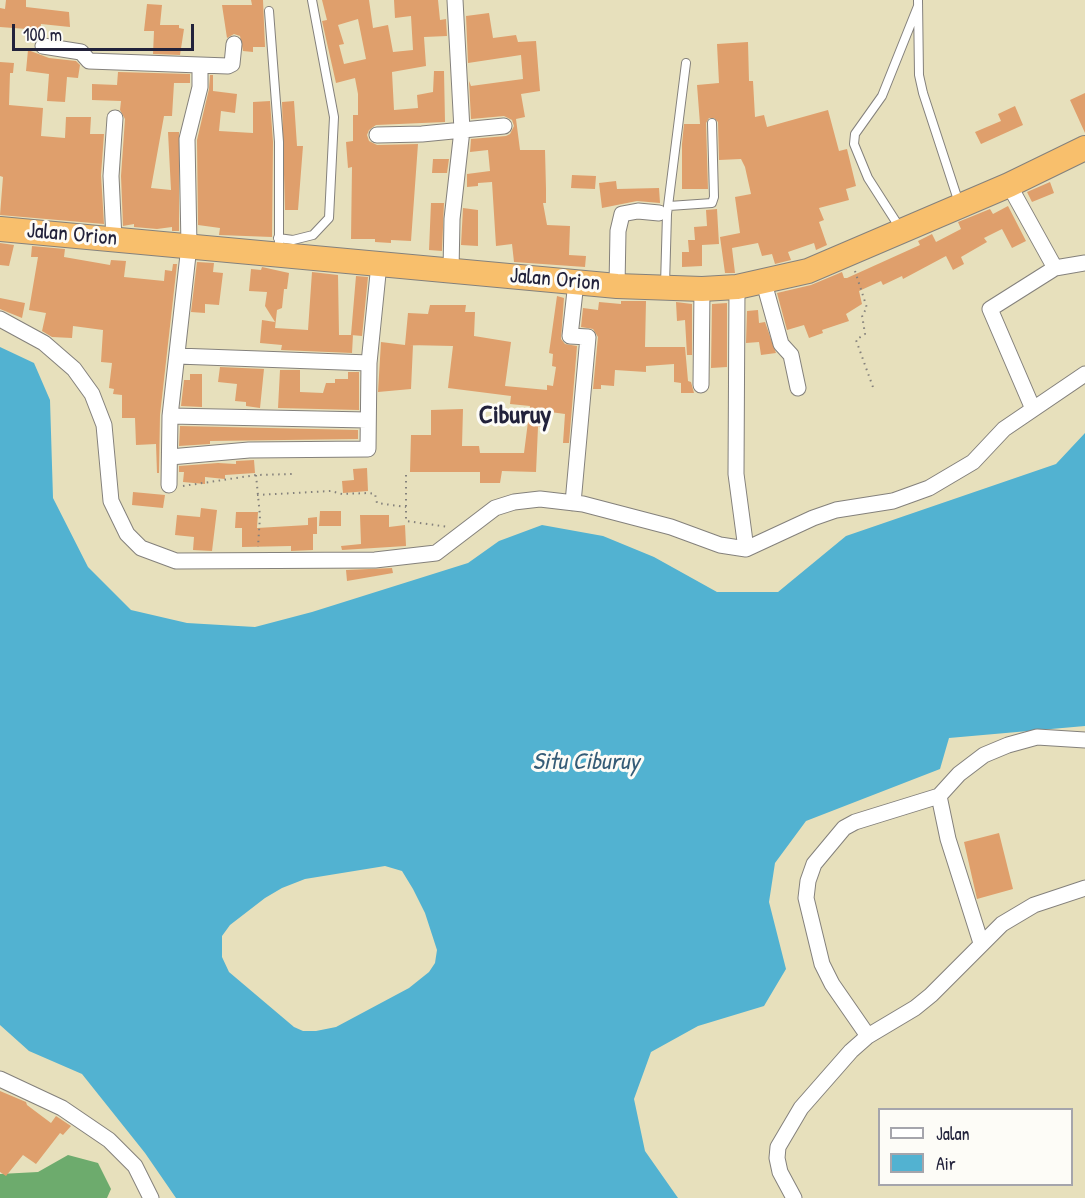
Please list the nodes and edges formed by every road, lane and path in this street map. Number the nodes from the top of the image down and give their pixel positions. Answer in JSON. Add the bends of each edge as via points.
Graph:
{"nodes":[{"id":1,"x":312,"y":0,"type":"edge"},
{"id":2,"x":455,"y":0,"type":"edge"},
{"id":3,"x":918,"y":3,"type":"edge"},
{"id":4,"x":269,"y":11,"type":"dead end"},
{"id":5,"x":234,"y":44,"type":"dead end"},
{"id":6,"x":43,"y":46,"type":"dead end"},
{"id":7,"x":686,"y":63,"type":"dead end"},
{"id":8,"x":200,"y":65,"type":"junction"},
{"id":9,"x":115,"y":118,"type":"dead end"},
{"id":10,"x":712,"y":123,"type":"dead end"},
{"id":11,"x":504,"y":126,"type":"dead end"},
{"id":12,"x":462,"y":130,"type":"junction"},
{"id":13,"x":376,"y":135,"type":"dead end"},
{"id":14,"x":1085,"y":148,"type":"edge"},
{"id":15,"x":1009,"y":185,"type":"junction"},
{"id":16,"x":960,"y":207,"type":"junction"},
{"id":17,"x":664,"y":209,"type":"junction"},
{"id":18,"x":0,"y":228,"type":"edge"},
{"id":19,"x":901,"y":231,"type":"junction"},
{"id":20,"x":114,"y":240,"type":"junction"},
{"id":21,"x":189,"y":246,"type":"junction"},
{"id":22,"x":278,"y":246,"type":"junction"},
{"id":23,"x":850,"y":254,"type":"junction"},
{"id":24,"x":1085,"y":263,"type":"edge"},
{"id":25,"x":379,"y":264,"type":"junction"},
{"id":26,"x":1055,"y":268,"type":"junction"},
{"id":27,"x":451,"y":271,"type":"junction"},
{"id":28,"x":576,"y":282,"type":"junction"},
{"id":29,"x":764,"y":283,"type":"junction"},
{"id":30,"x":617,"y":286,"type":"junction"},
{"id":31,"x":665,"y":287,"type":"junction"},
{"id":32,"x":737,"y":287,"type":"junction"},
{"id":33,"x":702,"y":289,"type":"junction"},
{"id":34,"x":0,"y":319,"type":"edge"},
{"id":35,"x":177,"y":356,"type":"junction"},
{"id":36,"x":369,"y":363,"type":"junction"},
{"id":37,"x":1085,"y":374,"type":"edge"},
{"id":38,"x":701,"y":385,"type":"dead end"},
{"id":39,"x":798,"y":388,"type":"dead end"},
{"id":40,"x":874,"y":390,"type":"dead end"},
{"id":41,"x":1033,"y":409,"type":"junction"},
{"id":42,"x":170,"y":416,"type":"junction"},
{"id":43,"x":367,"y":420,"type":"junction"},
{"id":44,"x":170,"y":457,"type":"junction"},
{"id":45,"x":293,"y":474,"type":"dead end"},
{"id":46,"x":256,"y":475,"type":"junction"},
{"id":47,"x":406,"y":475,"type":"dead end"},
{"id":48,"x":169,"y":485,"type":"joint"},
{"id":49,"x":257,"y":495,"type":"junction"},
{"id":50,"x":573,"y":502,"type":"junction"},
{"id":51,"x":405,"y":507,"type":"junction"},
{"id":52,"x":462,"y":535,"type":"junction"},
{"id":53,"x":746,"y":549,"type":"junction"},
{"id":54,"x":258,"y":560,"type":"junction"},
{"id":55,"x":1085,"y":740,"type":"edge"},
{"id":56,"x":939,"y":796,"type":"junction"},
{"id":57,"x":1085,"y":888,"type":"edge"},
{"id":58,"x":981,"y":943,"type":"junction"},
{"id":59,"x":868,"y":1036,"type":"junction"},
{"id":60,"x":0,"y":1079,"type":"edge"},
{"id":61,"x":151,"y":1198,"type":"edge"},
{"id":62,"x":794,"y":1198,"type":"edge"}],
"edges":[{"from":1,"to":22,"type":"lane","via":[[334,117],[329,218],[313,235]]},
{"from":2,"to":12,"type":"street"},
{"from":3,"to":16,"type":"lane","via":[[919,75]]},
{"from":3,"to":19,"type":"lane","via":[[882,96],[855,134],[854,144],[868,178]]},
{"from":4,"to":22,"type":"lane","via":[[279,142]]},
{"from":5,"to":8,"type":"street","via":[[232,64]]},
{"from":6,"to":8,"type":"street","via":[[81,52],[89,61]]},
{"from":7,"to":17,"type":"lane"},
{"from":8,"to":21,"type":"street","via":[[200,87],[188,139]]},
{"from":9,"to":20,"type":"street","via":[[111,176]]},
{"from":10,"to":17,"type":"lane","via":[[712,203]]},
{"from":11,"to":12,"type":"street"},
{"from":12,"to":13,"type":"street"},
{"from":12,"to":27,"type":"street","via":[[452,219]]},
{"from":14,"to":15,"type":"highway","name":"Jalan Orion"},
{"from":15,"to":16,"type":"highway","name":"Jalan Orion"},
{"from":15,"to":26,"type":"street"},
{"from":16,"to":19,"type":"highway","name":"Jalan Orion"},
{"from":17,"to":30,"type":"street","via":[[622,214]]},
{"from":17,"to":31,"type":"lane"},
{"from":18,"to":20,"type":"highway","name":"Jalan Orion"},
{"from":19,"to":23,"type":"highway","name":"Jalan Orion"},
{"from":20,"to":21,"type":"highway","name":"Jalan Orion"},
{"from":21,"to":22,"type":"highway","name":"Jalan Orion"},
{"from":21,"to":35,"type":"street"},
{"from":22,"to":25,"type":"highway","name":"Jalan Orion"},
{"from":23,"to":29,"type":"highway","name":"Jalan Orion"},
{"from":23,"to":40,"type":"path","via":[[867,308],[862,315],[865,334],[856,340]]},
{"from":24,"to":26,"type":"street"},
{"from":25,"to":27,"type":"highway","name":"Jalan Orion"},
{"from":25,"to":36,"type":"street"},
{"from":26,"to":41,"type":"street","via":[[990,309]]},
{"from":27,"to":28,"type":"highway","name":"Jalan Orion"},
{"from":28,"to":30,"type":"highway","name":"Jalan Orion"},
{"from":28,"to":50,"type":"street","via":[[570,336],[588,337]]},
{"from":29,"to":32,"type":"highway","name":"Jalan Orion"},
{"from":29,"to":39,"type":"street","via":[[781,344],[791,356]]},
{"from":30,"to":31,"type":"highway","name":"Jalan Orion"},
{"from":31,"to":33,"type":"highway","name":"Jalan Orion"},
{"from":32,"to":33,"type":"highway","name":"Jalan Orion"},
{"from":32,"to":53,"type":"street","via":[[736,474]]},
{"from":33,"to":38,"type":"street"},
{"from":34,"to":54,"type":"street","via":[[44,343],[74,369],[92,394],[104,425],[111,501],[127,534],[141,548],[176,561]]},
{"from":35,"to":36,"type":"street"},
{"from":35,"to":42,"type":"street"},
{"from":36,"to":43,"type":"street"},
{"from":37,"to":41,"type":"street"},
{"from":41,"to":53,"type":"street","via":[[1004,429],[973,462],[929,488],[893,501],[825,514]]},
{"from":42,"to":43,"type":"street"},
{"from":42,"to":44,"type":"street"},
{"from":43,"to":44,"type":"street","via":[[366,449],[249,450]]},
{"from":44,"to":48,"type":"street"},
{"from":45,"to":46,"type":"path"},
{"from":46,"to":48,"type":"path","via":[[207,485]]},
{"from":46,"to":49,"type":"path"},
{"from":47,"to":51,"type":"path"},
{"from":49,"to":51,"type":"path","via":[[369,493],[375,494],[377,503]]},
{"from":49,"to":54,"type":"path"},
{"from":50,"to":52,"type":"street","via":[[514,502],[495,508]]},
{"from":50,"to":53,"type":"street"},
{"from":51,"to":52,"type":"path","via":[[406,521],[450,527]]},
{"from":52,"to":54,"type":"street","via":[[436,553],[375,560]]},
{"from":55,"to":56,"type":"street","via":[[1037,737],[984,755]]},
{"from":56,"to":58,"type":"street","via":[[948,839]]},
{"from":56,"to":59,"type":"street","via":[[844,828],[814,864],[808,881],[806,898],[822,964]]},
{"from":57,"to":58,"type":"street","via":[[1034,905],[1002,924]]},
{"from":58,"to":59,"type":"street","via":[[949,979],[915,1008]]},
{"from":59,"to":62,"type":"street","via":[[801,1108],[778,1147],[780,1172]]},
{"from":60,"to":61,"type":"street","via":[[62,1108],[109,1140],[135,1166]]}]}
